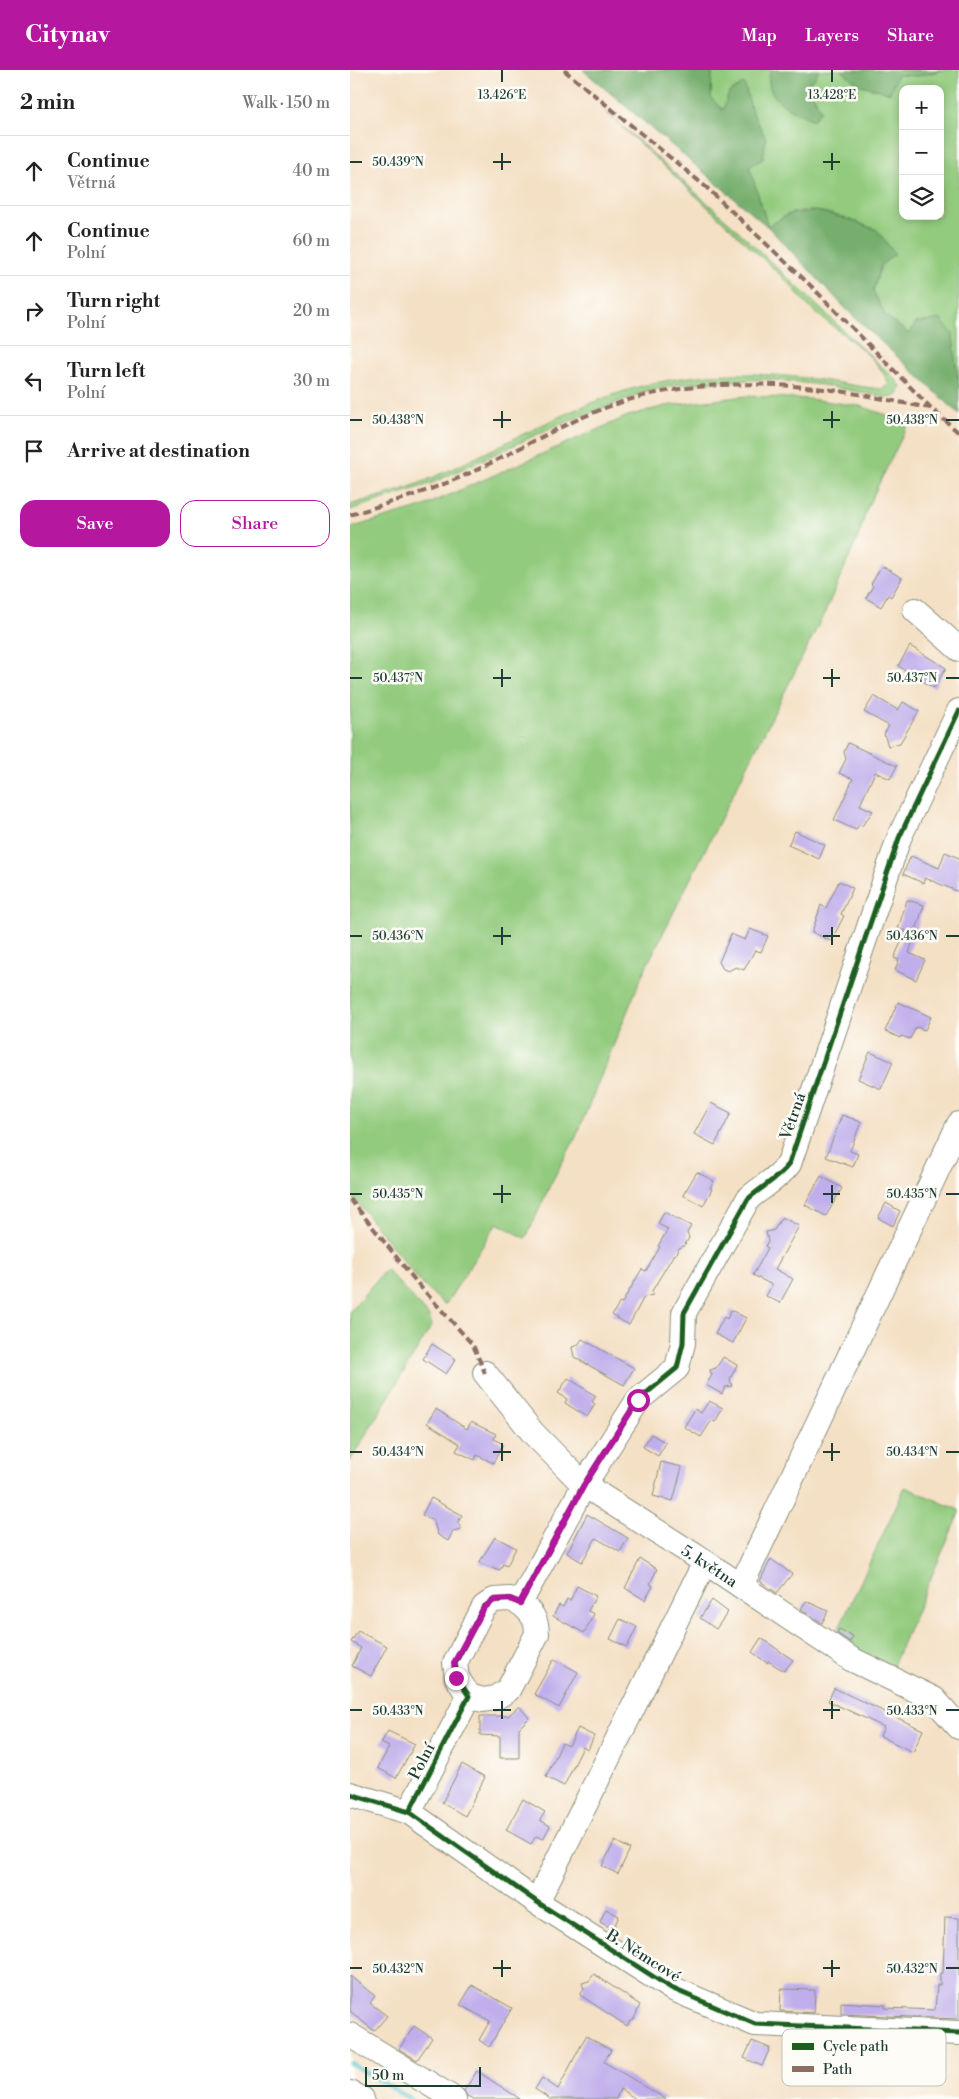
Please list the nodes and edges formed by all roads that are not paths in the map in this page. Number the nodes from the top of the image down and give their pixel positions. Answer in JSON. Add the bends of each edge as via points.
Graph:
{"nodes":[{"id":1,"x":915,"y":610,"type":"dead end"},
{"id":2,"x":959,"y":649,"type":"edge"},
{"id":3,"x":959,"y":711,"type":"edge"},
{"id":4,"x":959,"y":1124,"type":"edge"},
{"id":5,"x":485,"y":1373,"type":"dead end"},
{"id":6,"x":584,"y":1485,"type":"junction"},
{"id":7,"x":705,"y":1562,"type":"junction"},
{"id":8,"x":741,"y":1586,"type":"junction"},
{"id":9,"x":520,"y":1603,"type":"junction"},
{"id":10,"x":469,"y":1696,"type":"junction"},
{"id":11,"x":959,"y":1727,"type":"edge"},
{"id":12,"x":350,"y":1794,"type":"edge"},
{"id":13,"x":408,"y":1812,"type":"junction"},
{"id":14,"x":537,"y":1902,"type":"junction"},
{"id":15,"x":868,"y":2029,"type":"edge"},
{"id":16,"x":946,"y":2032,"type":"edge"},
{"id":17,"x":959,"y":2033,"type":"edge"},
{"id":18,"x":350,"y":2035,"type":"edge"},
{"id":19,"x":350,"y":2092,"type":"edge"},
{"id":20,"x":362,"y":2099,"type":"edge"},
{"id":21,"x":454,"y":2099,"type":"edge"}],
"edges":[{"from":1,"to":2,"type":"street"},
{"from":3,"to":6,"type":"street","name":"Větrná","via":[[899,838],[788,1164],[780,1175],[748,1199],[684,1313],[684,1343],[677,1368],[638,1400]]},
{"from":4,"to":8,"type":"street"},
{"from":5,"to":6,"type":"street","name":"5. května","via":[[533,1433]]},
{"from":6,"to":7,"type":"street","name":"5. května"},
{"from":6,"to":9,"type":"street"},
{"from":7,"to":8,"type":"street","name":"5. května"},
{"from":7,"to":14,"type":"street"},
{"from":8,"to":11,"type":"street","name":"5. května","via":[[852,1659],[934,1699]]},
{"from":9,"to":10,"type":"street","via":[[510,1599],[494,1600],[484,1608],[454,1663],[456,1678]]},
{"from":9,"to":10,"type":"street","via":[[531,1611],[537,1624],[537,1634],[508,1690],[495,1698],[483,1700]]},
{"from":10,"to":13,"type":"street","name":"Polní"},
{"from":12,"to":13,"type":"street","name":"B. Němcové"},
{"from":13,"to":14,"type":"street","name":"B. Němcové"},
{"from":14,"to":15,"type":"street","name":"B. Němcové","via":[[671,1988],[755,2024]]},
{"from":16,"to":17,"type":"street","name":"B. Němcové"},
{"from":18,"to":21,"type":"street"},
{"from":19,"to":20,"type":"street"}]}
